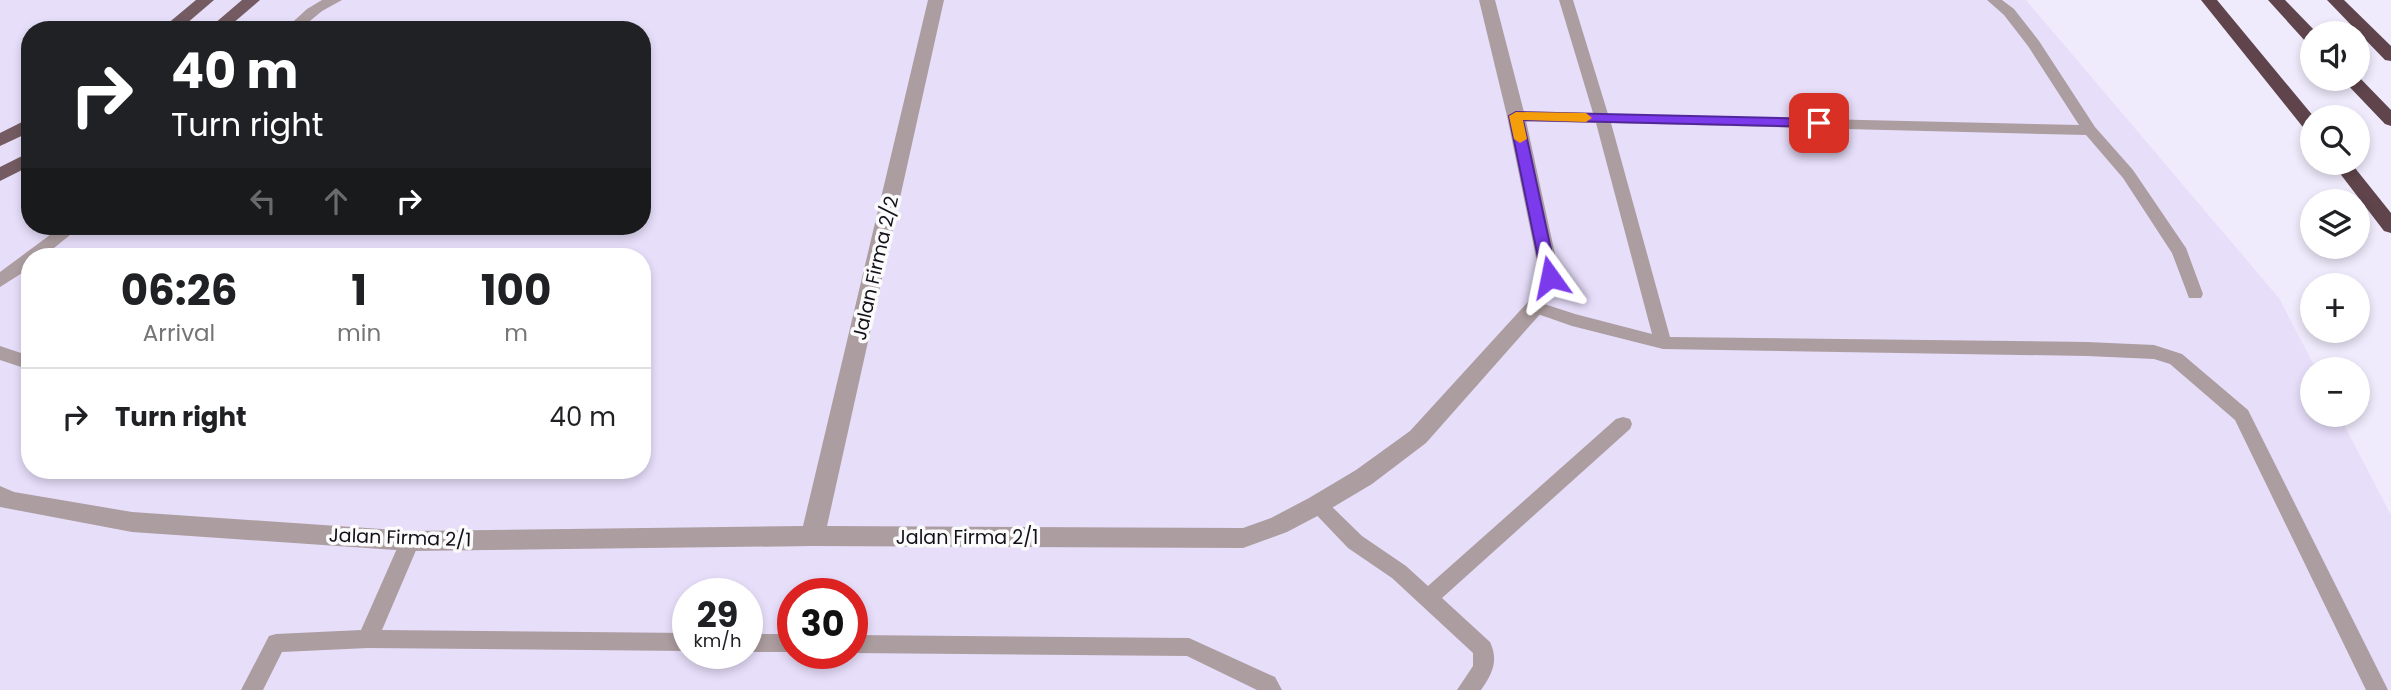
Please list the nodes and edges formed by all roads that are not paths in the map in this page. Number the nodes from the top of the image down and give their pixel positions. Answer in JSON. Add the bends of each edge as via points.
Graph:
{"nodes":[{"id":1,"x":206,"y":0,"type":"edge"},
{"id":2,"x":252,"y":0,"type":"edge"},
{"id":3,"x":335,"y":0,"type":"edge"},
{"id":4,"x":936,"y":0,"type":"edge"},
{"id":5,"x":1487,"y":0,"type":"edge"},
{"id":6,"x":1566,"y":0,"type":"edge"},
{"id":7,"x":1994,"y":0,"type":"edge"},
{"id":8,"x":2209,"y":0,"type":"edge"},
{"id":9,"x":2276,"y":0,"type":"edge"},
{"id":10,"x":2335,"y":0,"type":"edge"},
{"id":11,"x":179,"y":21,"type":"edge"},
{"id":12,"x":226,"y":21,"type":"edge"},
{"id":13,"x":301,"y":21,"type":"edge"},
{"id":14,"x":2300,"y":25,"type":"edge"},
{"id":15,"x":2391,"y":56,"type":"edge"},
{"id":16,"x":2363,"y":91,"type":"edge"},
{"id":17,"x":2300,"y":112,"type":"edge"},
{"id":18,"x":1516,"y":116,"type":"junction"},
{"id":19,"x":1602,"y":118,"type":"junction"},
{"id":20,"x":2391,"y":120,"type":"edge"},
{"id":21,"x":21,"y":129,"type":"edge"},
{"id":22,"x":2090,"y":130,"type":"junction"},
{"id":23,"x":0,"y":140,"type":"edge"},
{"id":24,"x":21,"y":163,"type":"edge"},
{"id":25,"x":0,"y":175,"type":"edge"},
{"id":26,"x":2351,"y":175,"type":"edge"},
{"id":27,"x":2391,"y":226,"type":"edge"},
{"id":28,"x":61,"y":235,"type":"edge"},
{"id":29,"x":44,"y":248,"type":"edge"},
{"id":30,"x":21,"y":265,"type":"edge"},
{"id":31,"x":0,"y":281,"type":"edge"},
{"id":32,"x":2195,"y":294,"type":"dead end"},
{"id":33,"x":1535,"y":307,"type":"junction"},
{"id":34,"x":1663,"y":343,"type":"junction"},
{"id":35,"x":0,"y":353,"type":"edge"},
{"id":36,"x":21,"y":360,"type":"edge"},
{"id":37,"x":1623,"y":424,"type":"dead end"},
{"id":38,"x":0,"y":495,"type":"edge"},
{"id":39,"x":1317,"y":505,"type":"junction"},
{"id":40,"x":813,"y":536,"type":"junction"},
{"id":41,"x":410,"y":541,"type":"junction"},
{"id":42,"x":1428,"y":598,"type":"junction"},
{"id":43,"x":368,"y":639,"type":"junction"},
{"id":44,"x":672,"y":642,"type":"edge"},
{"id":45,"x":868,"y":644,"type":"edge"},
{"id":46,"x":1473,"y":689,"type":"edge"},
{"id":47,"x":252,"y":690,"type":"edge"},
{"id":48,"x":1271,"y":690,"type":"edge"},
{"id":49,"x":2378,"y":690,"type":"edge"}],
"edges":[{"from":1,"to":11,"type":"main road"},
{"from":2,"to":12,"type":"main road"},
{"from":3,"to":13,"type":"lane"},
{"from":4,"to":40,"type":"street","name":"Jalan Firma 2/2"},
{"from":5,"to":18,"type":"street","name":"Jalan Firma 2/1"},
{"from":6,"to":19,"type":"lane"},
{"from":7,"to":22,"type":"lane","via":[[2034,44]]},
{"from":8,"to":17,"type":"highway"},
{"from":9,"to":14,"type":"highway"},
{"from":10,"to":15,"type":"highway"},
{"from":16,"to":20,"type":"highway"},
{"from":18,"to":19,"type":"lane"},
{"from":18,"to":33,"type":"street","name":"Jalan Firma 2/1","via":[[1550,277]]},
{"from":19,"to":22,"type":"lane"},
{"from":19,"to":34,"type":"lane"},
{"from":21,"to":23,"type":"main road"},
{"from":22,"to":32,"type":"lane","via":[[2128,174],[2180,252]]},
{"from":24,"to":25,"type":"main road"},
{"from":26,"to":27,"type":"highway"},
{"from":28,"to":29,"type":"lane"},
{"from":30,"to":31,"type":"lane"},
{"from":33,"to":34,"type":"lane"},
{"from":33,"to":39,"type":"street","name":"Jalan Firma 2/1","via":[[1418,437]]},
{"from":34,"to":49,"type":"lane","via":[[2087,349],[2154,352],[2176,359],[2242,415]]},
{"from":35,"to":36,"type":"lane"},
{"from":37,"to":42,"type":"lane"},
{"from":38,"to":41,"type":"street","name":"Jalan Firma 2/1","via":[[9,502],[132,522]]},
{"from":39,"to":40,"type":"street","name":"Jalan Firma 2/1","via":[[1243,538]]},
{"from":39,"to":42,"type":"lane","via":[[1355,542]]},
{"from":40,"to":41,"type":"street","name":"Jalan Firma 2/1"},
{"from":41,"to":43,"type":"lane"},
{"from":42,"to":46,"type":"lane","via":[[1483,649],[1484,668]]},
{"from":43,"to":44,"type":"lane"},
{"from":43,"to":47,"type":"lane","via":[[276,643]]},
{"from":45,"to":48,"type":"lane","via":[[1189,647]]}]}
